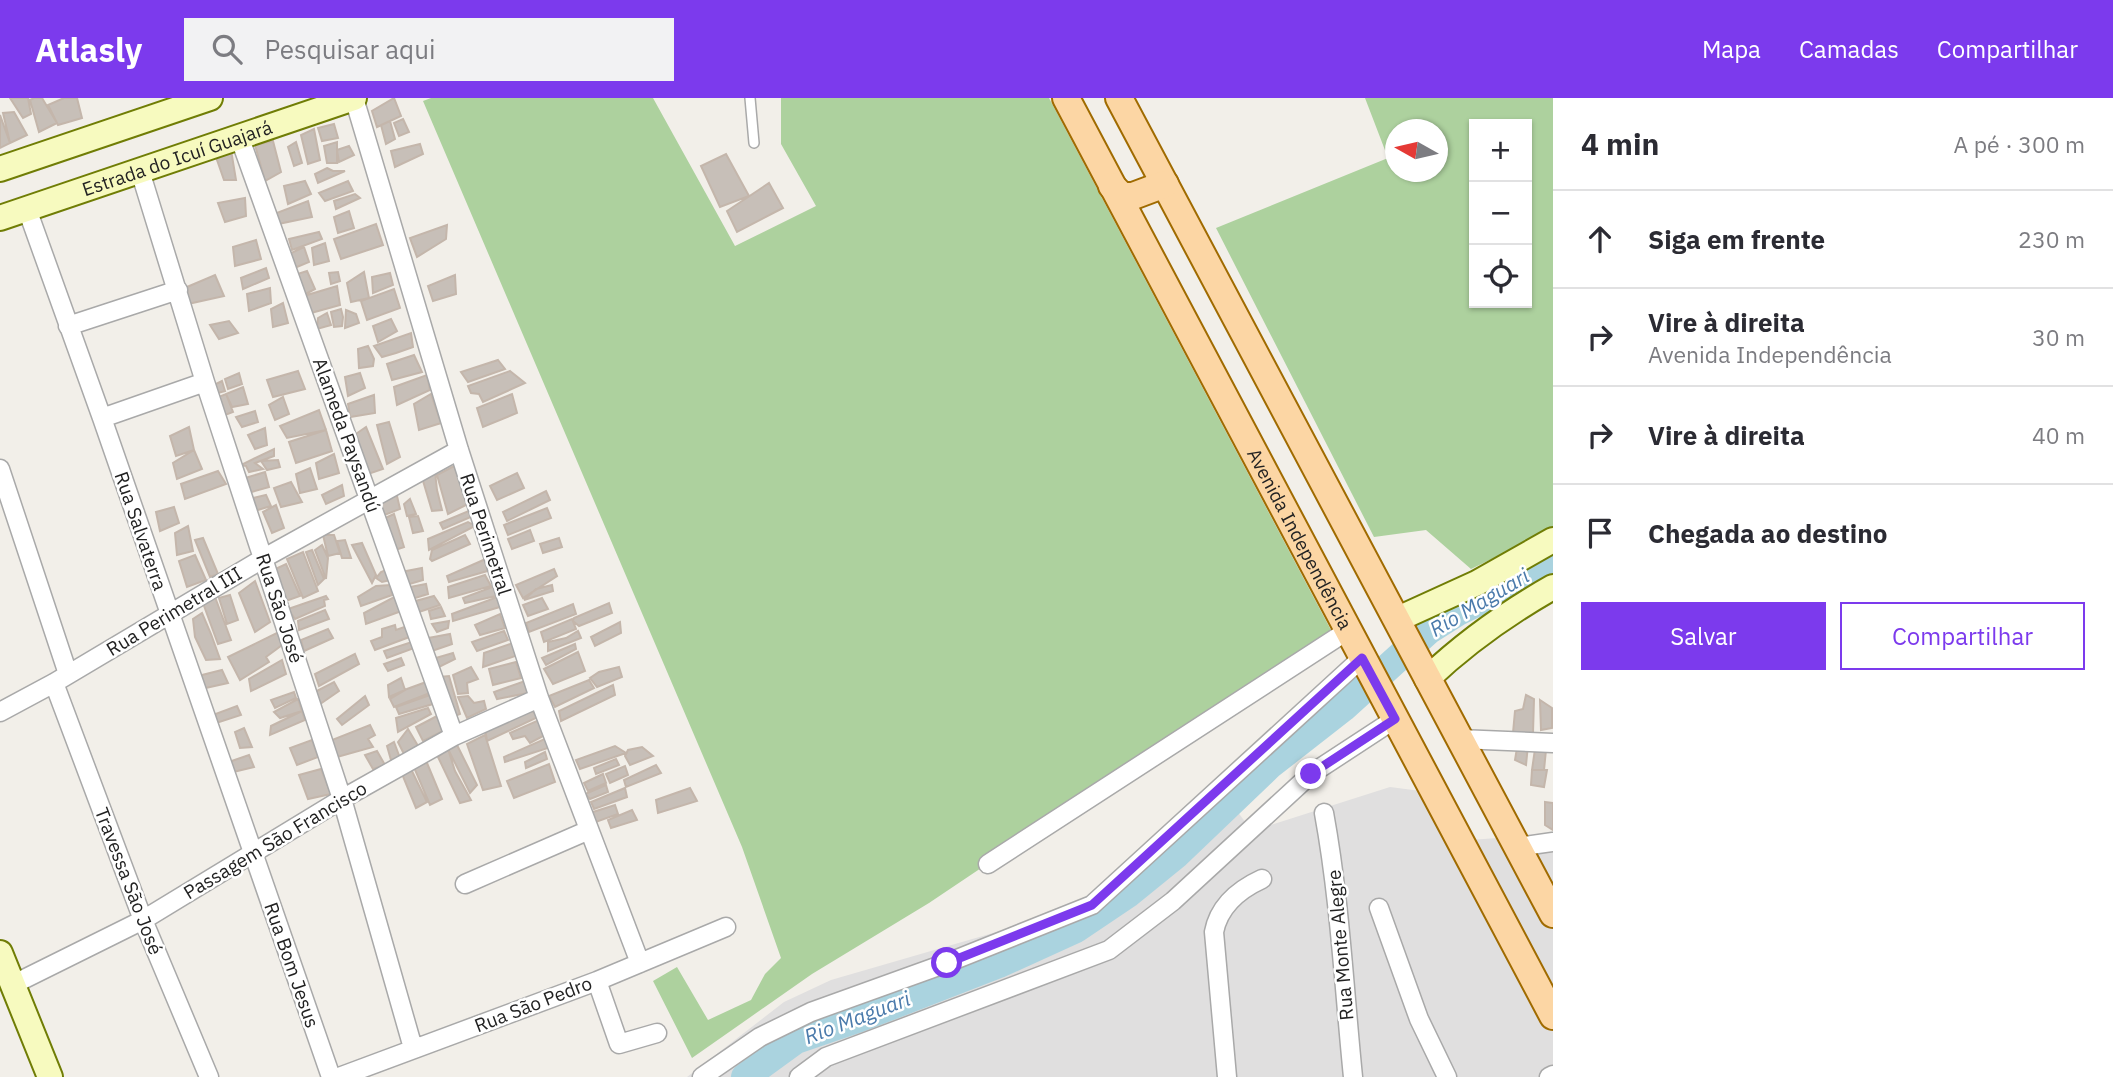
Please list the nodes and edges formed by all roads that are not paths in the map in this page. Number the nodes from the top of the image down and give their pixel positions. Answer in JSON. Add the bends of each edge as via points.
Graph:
{"nodes":[{"id":1,"x":210,"y":98,"type":"edge"},
{"id":2,"x":354,"y":98,"type":"edge"},
{"id":3,"x":750,"y":98,"type":"edge"},
{"id":4,"x":1066,"y":98,"type":"edge"},
{"id":5,"x":1119,"y":98,"type":"edge"},
{"id":6,"x":239,"y":136,"type":"junction"},
{"id":7,"x":754,"y":143,"type":"dead end"},
{"id":8,"x":0,"y":169,"type":"edge"},
{"id":9,"x":140,"y":171,"type":"junction"},
{"id":10,"x":1165,"y":184,"type":"junction"},
{"id":11,"x":1112,"y":186,"type":"junction"},
{"id":12,"x":27,"y":209,"type":"junction"},
{"id":13,"x":0,"y":218,"type":"edge"},
{"id":14,"x":178,"y":290,"type":"junction"},
{"id":15,"x":68,"y":326,"type":"junction"},
{"id":16,"x":205,"y":382,"type":"junction"},
{"id":17,"x":102,"y":418,"type":"junction"},
{"id":18,"x":459,"y":450,"type":"junction"},
{"id":19,"x":0,"y":469,"type":"edge"},
{"id":20,"x":370,"y":498,"type":"junction"},
{"id":21,"x":1553,"y":540,"type":"edge"},
{"id":22,"x":264,"y":558,"type":"junction"},
{"id":23,"x":1553,"y":587,"type":"edge"},
{"id":24,"x":169,"y":613,"type":"junction"},
{"id":25,"x":1398,"y":619,"type":"junction"},
{"id":26,"x":1347,"y":631,"type":"junction"},
{"id":27,"x":1365,"y":663,"type":"junction"},
{"id":28,"x":1425,"y":676,"type":"junction"},
{"id":29,"x":61,"y":679,"type":"junction"},
{"id":30,"x":539,"y":698,"type":"junction"},
{"id":31,"x":0,"y":712,"type":"edge"},
{"id":32,"x":1391,"y":713,"type":"junction"},
{"id":33,"x":454,"y":736,"type":"junction"},
{"id":34,"x":1459,"y":739,"type":"junction"},
{"id":35,"x":1553,"y":743,"type":"edge"},
{"id":36,"x":342,"y":799,"type":"junction"},
{"id":37,"x":1324,"y":813,"type":"dead end"},
{"id":38,"x":589,"y":830,"type":"junction"},
{"id":39,"x":1553,"y":842,"type":"edge"},
{"id":40,"x":1517,"y":847,"type":"junction"},
{"id":41,"x":253,"y":853,"type":"junction"},
{"id":42,"x":988,"y":864,"type":"dead end"},
{"id":43,"x":1262,"y":879,"type":"dead end"},
{"id":44,"x":465,"y":884,"type":"dead end"},
{"id":45,"x":1379,"y":908,"type":"dead end"},
{"id":46,"x":1553,"y":914,"type":"edge"},
{"id":47,"x":143,"y":920,"type":"junction"},
{"id":48,"x":726,"y":927,"type":"dead end"},
{"id":49,"x":0,"y":953,"type":"edge"},
{"id":50,"x":640,"y":963,"type":"junction"},
{"id":51,"x":597,"y":981,"type":"junction"},
{"id":52,"x":12,"y":985,"type":"junction"},
{"id":53,"x":1553,"y":1016,"type":"edge"},
{"id":54,"x":657,"y":1033,"type":"dead end"},
{"id":55,"x":413,"y":1048,"type":"junction"},
{"id":56,"x":50,"y":1077,"type":"edge"},
{"id":57,"x":209,"y":1077,"type":"edge"},
{"id":58,"x":331,"y":1077,"type":"edge"},
{"id":59,"x":339,"y":1077,"type":"edge"},
{"id":60,"x":702,"y":1077,"type":"edge"},
{"id":61,"x":799,"y":1077,"type":"edge"},
{"id":62,"x":1227,"y":1077,"type":"edge"},
{"id":63,"x":1353,"y":1077,"type":"edge"},
{"id":64,"x":1447,"y":1077,"type":"edge"}],
"edges":[{"from":1,"to":8,"type":"main road"},
{"from":2,"to":6,"type":"main road","name":"Estrada do Icuí Guajará"},
{"from":2,"to":18,"type":"street","name":"Rua Perimetral"},
{"from":3,"to":7,"type":"lane"},
{"from":4,"to":11,"type":"main road","name":"Avenida Independência"},
{"from":5,"to":10,"type":"main road"},
{"from":6,"to":9,"type":"main road","name":"Estrada do Icuí Guajará"},
{"from":6,"to":20,"type":"street","name":"Alameda Paysandú"},
{"from":9,"to":12,"type":"main road","name":"Estrada do Icuí Guajará"},
{"from":9,"to":14,"type":"street","name":"Rua São José"},
{"from":10,"to":11,"type":"main road","via":[[1133,197],[1122,196]]},
{"from":10,"to":25,"type":"main road"},
{"from":11,"to":26,"type":"main road","name":"Avenida Independência"},
{"from":12,"to":13,"type":"main road","name":"Estrada do Icuí Guajará"},
{"from":12,"to":15,"type":"street","name":"Rua Salvaterra"},
{"from":14,"to":15,"type":"street"},
{"from":14,"to":16,"type":"street","name":"Rua São José"},
{"from":15,"to":17,"type":"street","name":"Rua Salvaterra"},
{"from":16,"to":17,"type":"street"},
{"from":16,"to":22,"type":"street","name":"Rua São José"},
{"from":17,"to":24,"type":"street","name":"Rua Salvaterra"},
{"from":18,"to":20,"type":"street","name":"Rua Perimetral III"},
{"from":18,"to":30,"type":"street","name":"Rua Perimetral"},
{"from":19,"to":29,"type":"street","name":"Travessa São José"},
{"from":20,"to":22,"type":"street","name":"Rua Perimetral III"},
{"from":20,"to":33,"type":"street","name":"Alameda Paysandú"},
{"from":21,"to":25,"type":"main road","via":[[1477,583]]},
{"from":22,"to":24,"type":"street","name":"Rua Perimetral III"},
{"from":22,"to":36,"type":"street","name":"Rua São José"},
{"from":23,"to":28,"type":"main road","via":[[1481,632]]},
{"from":24,"to":29,"type":"street","name":"Rua Perimetral III"},
{"from":24,"to":41,"type":"street","name":"Rua Salvaterra"},
{"from":25,"to":28,"type":"main road"},
{"from":26,"to":27,"type":"main road","name":"Avenida Independência"},
{"from":26,"to":42,"type":"street"},
{"from":27,"to":32,"type":"main road","name":"Avenida Independência"},
{"from":27,"to":60,"type":"street","via":[[1092,905],[811,1012],[760,1037]]},
{"from":28,"to":34,"type":"main road"},
{"from":29,"to":31,"type":"street","name":"Rua Perimetral III"},
{"from":29,"to":47,"type":"street","name":"Travessa São José"},
{"from":30,"to":33,"type":"street","name":"Passagem São Francisco"},
{"from":30,"to":38,"type":"street","name":"Rua Perimetral"},
{"from":32,"to":53,"type":"main road","name":"Avenida Independência"},
{"from":32,"to":61,"type":"street","via":[[1311,774],[1173,901],[1109,950],[826,1057]]},
{"from":33,"to":36,"type":"street","name":"Passagem São Francisco"},
{"from":34,"to":35,"type":"street"},
{"from":34,"to":40,"type":"main road"},
{"from":36,"to":41,"type":"street","name":"Passagem São Francisco"},
{"from":36,"to":55,"type":"street","name":"Rua São José"},
{"from":37,"to":63,"type":"street","name":"Rua Monte Alegre","via":[[1339,909]]},
{"from":38,"to":44,"type":"street"},
{"from":38,"to":50,"type":"street","name":"Rua Perimetral"},
{"from":39,"to":40,"type":"street"},
{"from":40,"to":46,"type":"main road"},
{"from":41,"to":47,"type":"street","name":"Passagem São Francisco"},
{"from":41,"to":58,"type":"street","name":"Rua Bom Jesus"},
{"from":43,"to":62,"type":"street","via":[[1232,897],[1217,917],[1214,932]]},
{"from":45,"to":64,"type":"street","via":[[1419,1019]]},
{"from":47,"to":52,"type":"street","name":"Passagem São Francisco"},
{"from":47,"to":57,"type":"street","name":"Travessa São José"},
{"from":48,"to":50,"type":"street","name":"Rua São Pedro"},
{"from":49,"to":52,"type":"main road"},
{"from":50,"to":51,"type":"street","name":"Rua São Pedro"},
{"from":51,"to":54,"type":"street","via":[[619,1044]]},
{"from":51,"to":55,"type":"street","name":"Rua São Pedro"},
{"from":52,"to":56,"type":"main road"},
{"from":55,"to":59,"type":"street","name":"Rua São Pedro"}]}
